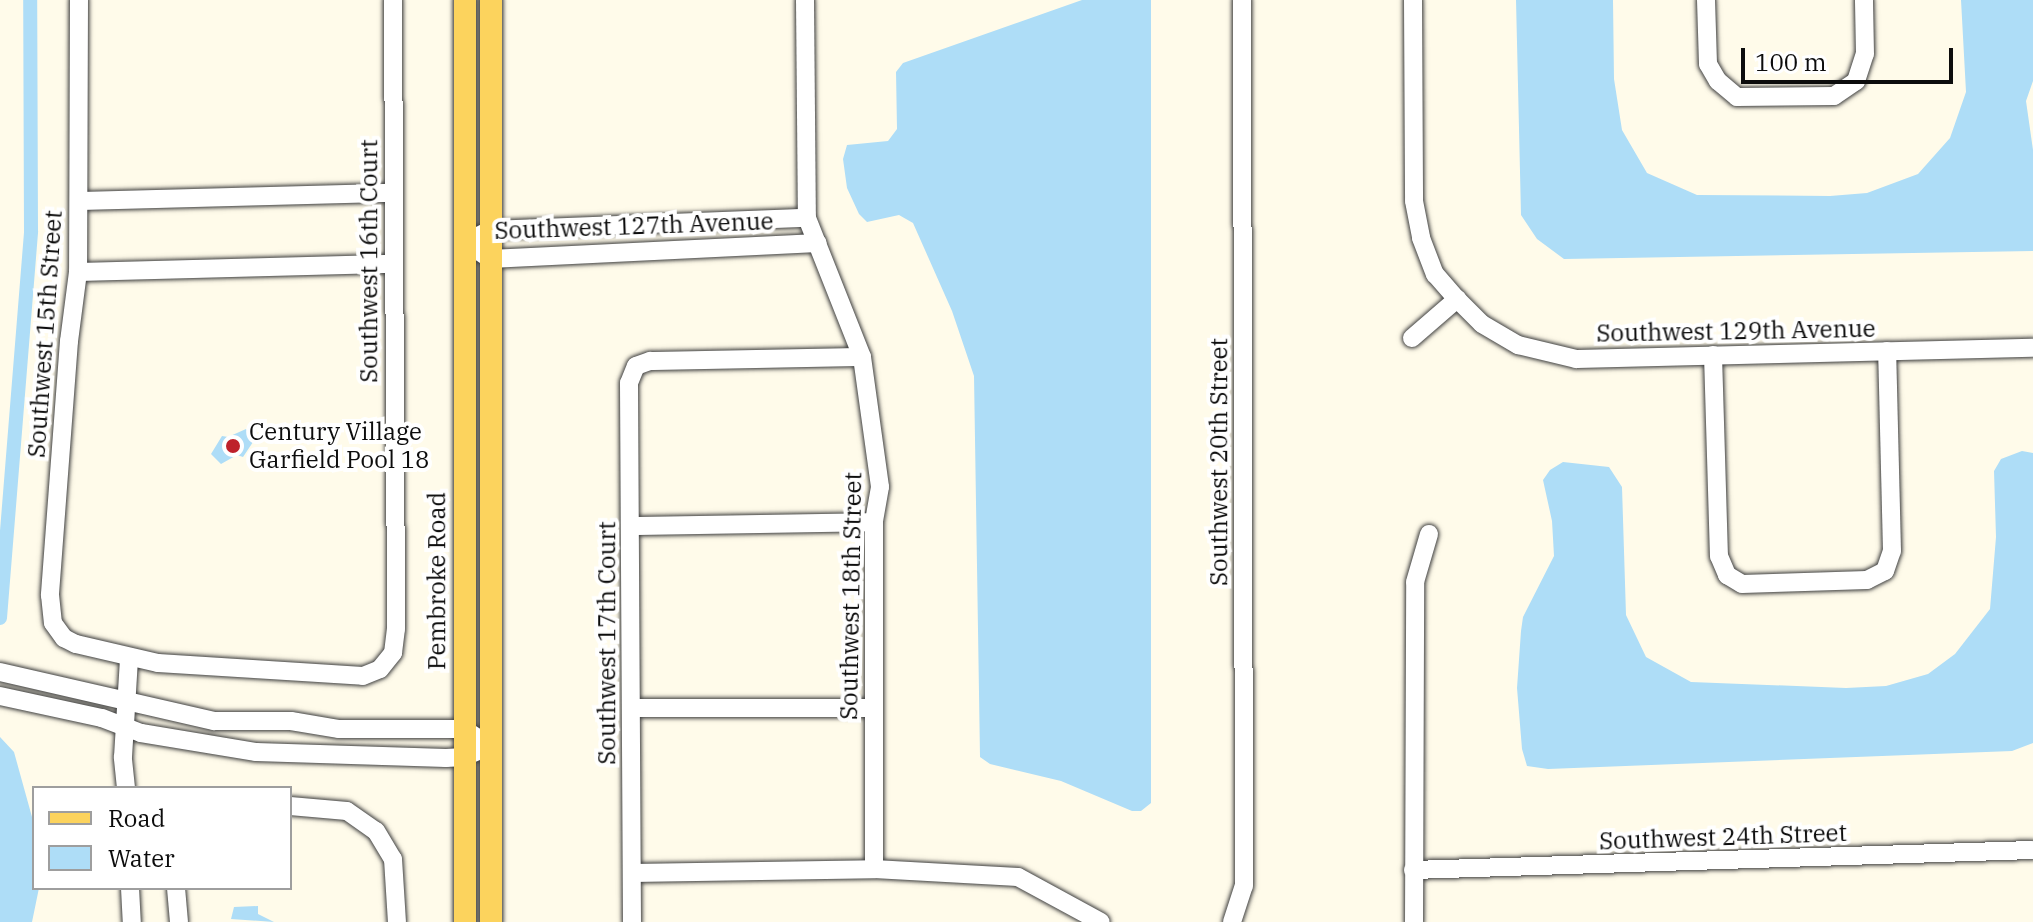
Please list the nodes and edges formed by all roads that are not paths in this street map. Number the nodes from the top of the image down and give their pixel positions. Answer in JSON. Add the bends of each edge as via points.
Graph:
{"nodes":[{"id":1,"x":79,"y":0,"type":"edge"},
{"id":2,"x":393,"y":0,"type":"edge"},
{"id":3,"x":465,"y":0,"type":"edge"},
{"id":4,"x":491,"y":0,"type":"edge"},
{"id":5,"x":805,"y":0,"type":"edge"},
{"id":6,"x":1242,"y":0,"type":"edge"},
{"id":7,"x":1413,"y":0,"type":"edge"},
{"id":8,"x":1706,"y":0,"type":"edge"},
{"id":9,"x":1864,"y":0,"type":"edge"},
{"id":10,"x":393,"y":193,"type":"junction"},
{"id":11,"x":80,"y":201,"type":"junction"},
{"id":12,"x":807,"y":218,"type":"junction"},
{"id":13,"x":490,"y":230,"type":"junction"},
{"id":14,"x":465,"y":242,"type":"junction"},
{"id":15,"x":818,"y":243,"type":"junction"},
{"id":16,"x":490,"y":259,"type":"junction"},
{"id":17,"x":394,"y":264,"type":"junction"},
{"id":18,"x":78,"y":272,"type":"junction"},
{"id":19,"x":1457,"y":299,"type":"junction"},
{"id":20,"x":1412,"y":338,"type":"dead end"},
{"id":21,"x":2033,"y":348,"type":"edge"},
{"id":22,"x":1887,"y":351,"type":"junction"},
{"id":23,"x":1713,"y":355,"type":"junction"},
{"id":24,"x":862,"y":357,"type":"junction"},
{"id":25,"x":874,"y":522,"type":"junction"},
{"id":26,"x":631,"y":526,"type":"junction"},
{"id":27,"x":1429,"y":534,"type":"dead end"},
{"id":28,"x":129,"y":658,"type":"junction"},
{"id":29,"x":0,"y":672,"type":"edge"},
{"id":30,"x":0,"y":696,"type":"edge"},
{"id":31,"x":125,"y":701,"type":"junction"},
{"id":32,"x":631,"y":708,"type":"junction"},
{"id":33,"x":874,"y":708,"type":"junction"},
{"id":34,"x":229,"y":723,"type":"junction"},
{"id":35,"x":124,"y":727,"type":"junction"},
{"id":36,"x":339,"y":729,"type":"junction"},
{"id":37,"x":464,"y":729,"type":"junction"},
{"id":38,"x":279,"y":730,"type":"junction"},
{"id":39,"x":490,"y":746,"type":"junction"},
{"id":40,"x":279,"y":754,"type":"junction"},
{"id":41,"x":339,"y":757,"type":"junction"},
{"id":42,"x":464,"y":757,"type":"junction"},
{"id":43,"x":126,"y":786,"type":"edge"},
{"id":44,"x":292,"y":806,"type":"edge"},
{"id":45,"x":2033,"y":850,"type":"edge"},
{"id":46,"x":874,"y":869,"type":"junction"},
{"id":47,"x":1413,"y":870,"type":"junction"},
{"id":48,"x":632,"y":873,"type":"junction"},
{"id":49,"x":130,"y":890,"type":"edge"},
{"id":50,"x":176,"y":890,"type":"edge"},
{"id":51,"x":132,"y":922,"type":"edge"},
{"id":52,"x":179,"y":922,"type":"edge"},
{"id":53,"x":397,"y":922,"type":"edge"},
{"id":54,"x":465,"y":922,"type":"edge"},
{"id":55,"x":491,"y":922,"type":"edge"},
{"id":56,"x":632,"y":922,"type":"edge"},
{"id":57,"x":1101,"y":922,"type":"edge"},
{"id":58,"x":1232,"y":922,"type":"edge"},
{"id":59,"x":1414,"y":922,"type":"edge"}],
"edges":[{"from":1,"to":11,"type":"street","name":"Southwest 15th Street"},
{"from":2,"to":10,"type":"street","name":"Southwest 16th Court"},
{"from":3,"to":14,"type":"main road","name":"Pembroke Road"},
{"from":4,"to":13,"type":"main road"},
{"from":5,"to":12,"type":"street","name":"Southwest 18th Street"},
{"from":6,"to":58,"type":"street","name":"Southwest 20th Street","via":[[1244,886]]},
{"from":7,"to":19,"type":"street","name":"Southwest 129th Avenue","via":[[1414,201],[1435,274]]},
{"from":8,"to":9,"type":"street","via":[[1708,64],[1737,97],[1834,96],[1856,81],[1865,54]]},
{"from":10,"to":11,"type":"street"},
{"from":10,"to":17,"type":"street","name":"Southwest 16th Court"},
{"from":11,"to":18,"type":"street","name":"Southwest 15th Street"},
{"from":12,"to":13,"type":"street","name":"Southwest 127th Avenue"},
{"from":12,"to":15,"type":"street","name":"Southwest 18th Street"},
{"from":13,"to":14,"type":"street","name":"Southwest 127th Avenue"},
{"from":13,"to":16,"type":"main road"},
{"from":14,"to":16,"type":"street","name":"Southwest 127th Avenue"},
{"from":14,"to":37,"type":"main road","name":"Pembroke Road"},
{"from":15,"to":16,"type":"street","name":"Southwest 127th Avenue"},
{"from":15,"to":24,"type":"street","name":"Southwest 18th Street"},
{"from":16,"to":39,"type":"main road"},
{"from":17,"to":18,"type":"street"},
{"from":17,"to":28,"type":"street","name":"Southwest 16th Court","via":[[396,629],[386,664],[363,676]]},
{"from":18,"to":28,"type":"street","name":"Southwest 15th Street","via":[[49,610],[64,638]]},
{"from":19,"to":20,"type":"street"},
{"from":19,"to":23,"type":"street","name":"Southwest 129th Avenue","via":[[1482,324],[1541,352],[1576,359]]},
{"from":21,"to":22,"type":"street","name":"Southwest 129th Avenue"},
{"from":22,"to":23,"type":"street","name":"Southwest 129th Avenue"},
{"from":22,"to":23,"type":"street","via":[[1892,551],[1885,571],[1867,580],[1742,584],[1727,575],[1719,556]]},
{"from":24,"to":25,"type":"street","name":"Southwest 18th Street","via":[[880,487]]},
{"from":24,"to":26,"type":"street","name":"Southwest 17th Court","via":[[650,361],[636,366],[629,383]]},
{"from":25,"to":26,"type":"street"},
{"from":25,"to":33,"type":"street","name":"Southwest 18th Street"},
{"from":26,"to":32,"type":"street","name":"Southwest 17th Court"},
{"from":27,"to":47,"type":"street","via":[[1415,582]]},
{"from":28,"to":31,"type":"street"},
{"from":29,"to":31,"type":"street"},
{"from":30,"to":35,"type":"street"},
{"from":31,"to":34,"type":"street"},
{"from":31,"to":35,"type":"street"},
{"from":32,"to":33,"type":"street"},
{"from":32,"to":48,"type":"street","name":"Southwest 17th Court"},
{"from":33,"to":46,"type":"street","name":"Southwest 18th Street"},
{"from":34,"to":36,"type":"street","via":[[291,721]]},
{"from":34,"to":38,"type":"street"},
{"from":35,"to":40,"type":"street"},
{"from":35,"to":43,"type":"street"},
{"from":36,"to":37,"type":"street"},
{"from":36,"to":38,"type":"street"},
{"from":36,"to":41,"type":"street"},
{"from":37,"to":39,"type":"street"},
{"from":37,"to":42,"type":"main road","name":"Pembroke Road"},
{"from":38,"to":40,"type":"street","via":[[269,741]]},
{"from":39,"to":42,"type":"street"},
{"from":39,"to":55,"type":"main road"},
{"from":40,"to":41,"type":"street"},
{"from":41,"to":42,"type":"street"},
{"from":42,"to":54,"type":"main road","name":"Pembroke Road"},
{"from":44,"to":53,"type":"street","via":[[333,808],[359,817],[382,838],[395,871]]},
{"from":45,"to":47,"type":"street","name":"Southwest 24th Street"},
{"from":46,"to":48,"type":"street"},
{"from":46,"to":57,"type":"street","via":[[1018,877]]},
{"from":47,"to":59,"type":"street"},
{"from":48,"to":56,"type":"street","name":"Southwest 17th Court"},
{"from":49,"to":51,"type":"street"},
{"from":50,"to":52,"type":"street"}]}
